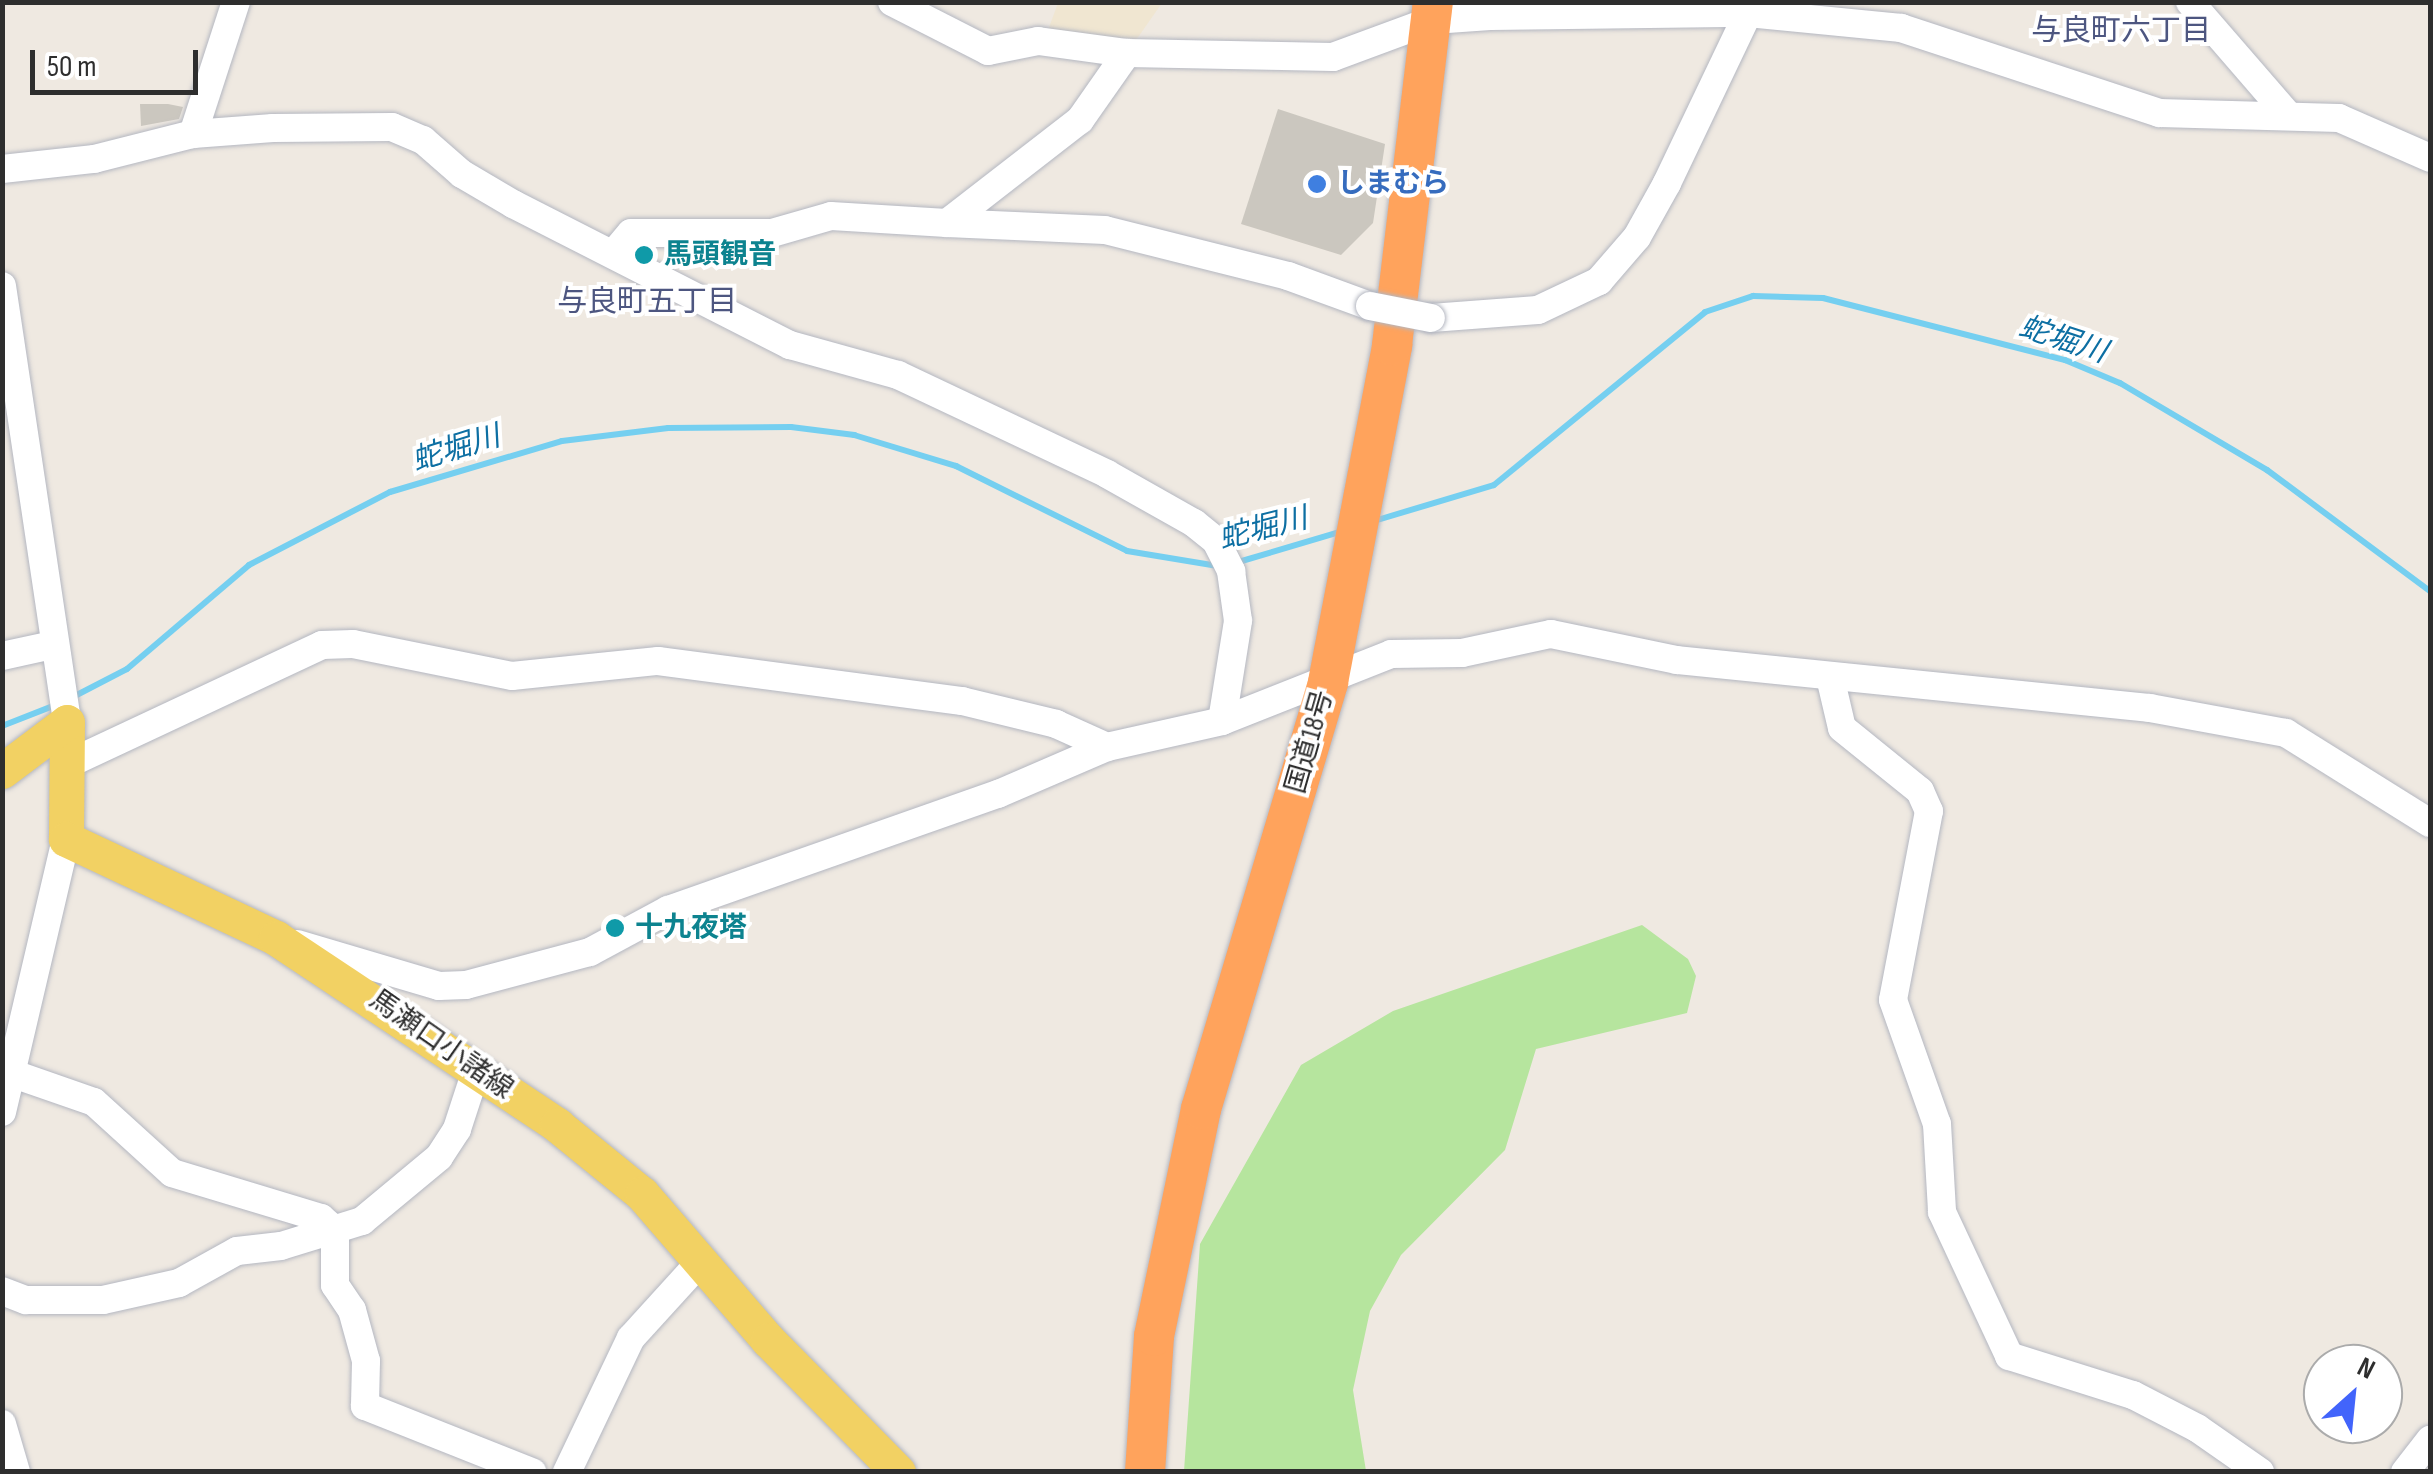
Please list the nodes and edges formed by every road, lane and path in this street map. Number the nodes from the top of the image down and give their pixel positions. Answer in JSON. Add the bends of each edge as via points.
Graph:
{"nodes":[{"id":1,"x":236,"y":2,"type":"edge"},
{"id":2,"x":892,"y":2,"type":"edge"},
{"id":3,"x":2190,"y":2,"type":"edge"},
{"id":4,"x":1433,"y":11,"type":"edge"},
{"id":5,"x":1748,"y":13,"type":"junction"},
{"id":6,"x":1127,"y":53,"type":"junction"},
{"id":7,"x":2288,"y":115,"type":"junction"},
{"id":8,"x":192,"y":134,"type":"junction"},
{"id":9,"x":2430,"y":158,"type":"edge"},
{"id":10,"x":2,"y":169,"type":"edge"},
{"id":11,"x":947,"y":224,"type":"junction"},
{"id":12,"x":614,"y":253,"type":"junction"},
{"id":13,"x":2,"y":286,"type":"edge"},
{"id":14,"x":11,"y":401,"type":"edge"},
{"id":15,"x":52,"y":645,"type":"junction"},
{"id":16,"x":2,"y":656,"type":"edge"},
{"id":17,"x":1830,"y":677,"type":"junction"},
{"id":18,"x":1328,"y":682,"type":"junction"},
{"id":19,"x":67,"y":722,"type":"junction"},
{"id":20,"x":1222,"y":722,"type":"junction"},
{"id":21,"x":1107,"y":747,"type":"junction"},
{"id":22,"x":68,"y":764,"type":"junction"},
{"id":23,"x":2,"y":770,"type":"edge"},
{"id":24,"x":2430,"y":823,"type":"edge"},
{"id":25,"x":66,"y":838,"type":"junction"},
{"id":26,"x":276,"y":938,"type":"junction"},
{"id":27,"x":7,"y":1071,"type":"edge"},
{"id":28,"x":476,"y":1071,"type":"junction"},
{"id":29,"x":2,"y":1112,"type":"edge"},
{"id":30,"x":334,"y":1230,"type":"junction"},
{"id":31,"x":702,"y":1260,"type":"junction"},
{"id":32,"x":2,"y":1291,"type":"edge"},
{"id":33,"x":2,"y":1424,"type":"edge"},
{"id":34,"x":2430,"y":1440,"type":"edge"},
{"id":35,"x":16,"y":1472,"type":"edge"},
{"id":36,"x":532,"y":1472,"type":"edge"},
{"id":37,"x":567,"y":1472,"type":"edge"},
{"id":38,"x":898,"y":1472,"type":"edge"},
{"id":39,"x":1144,"y":1472,"type":"edge"},
{"id":40,"x":2260,"y":1472,"type":"edge"},
{"id":41,"x":2405,"y":1472,"type":"edge"}],
"edges":[{"from":1,"to":8,"type":"street"},
{"from":2,"to":6,"type":"street","via":[[988,51],[1038,42]]},
{"from":3,"to":7,"type":"street"},
{"from":4,"to":5,"type":"street"},
{"from":4,"to":6,"type":"street","via":[[1333,57]]},
{"from":4,"to":18,"type":"highway","name":"国道18号","via":[[1392,345]]},
{"from":5,"to":7,"type":"street","via":[[1902,28],[2159,112]]},
{"from":5,"to":11,"type":"street","bridge":true,"via":[[1637,236],[1599,281],[1538,310],[1431,318],[1105,230]]},
{"from":6,"to":11,"type":"street","via":[[1080,120]]},
{"from":7,"to":9,"type":"street","via":[[2338,118]]},
{"from":8,"to":10,"type":"street","via":[[94,158]]},
{"from":8,"to":12,"type":"street","via":[[392,127],[423,140],[462,174],[513,204]]},
{"from":11,"to":12,"type":"street","via":[[831,216],[772,233],[631,233]]},
{"from":12,"to":20,"type":"street","via":[[790,345],[898,375],[1194,522],[1216,541],[1231,571],[1238,621]]},
{"from":13,"to":14,"type":"street"},
{"from":14,"to":15,"type":"street"},
{"from":15,"to":16,"type":"street"},
{"from":15,"to":19,"type":"street"},
{"from":17,"to":18,"type":"street","via":[[1677,660],[1551,634],[1462,654],[1391,654]]},
{"from":17,"to":24,"type":"street","via":[[2150,708],[2286,733]]},
{"from":17,"to":40,"type":"street","via":[[1842,728],[1920,791],[1929,811],[1893,1000],[1937,1124],[1942,1212],[2010,1356],[2132,1395],[2197,1428]]},
{"from":18,"to":20,"type":"street"},
{"from":18,"to":39,"type":"highway","name":"国道18号","via":[[1202,1109],[1154,1336]]},
{"from":19,"to":22,"type":"main road"},
{"from":19,"to":23,"type":"main road"},
{"from":20,"to":21,"type":"street"},
{"from":21,"to":22,"type":"street","via":[[1056,724],[962,701],[658,661],[512,676],[353,644],[322,645]]},
{"from":21,"to":26,"type":"street","via":[[960,808],[668,910],[590,952],[466,985],[439,986]]},
{"from":22,"to":25,"type":"main road"},
{"from":25,"to":26,"type":"main road","name":"馬瀬口小諸線"},
{"from":25,"to":27,"type":"street"},
{"from":26,"to":28,"type":"main road","name":"馬瀬口小諸線"},
{"from":27,"to":29,"type":"street"},
{"from":27,"to":30,"type":"street","via":[[94,1102],[172,1172],[321,1218]]},
{"from":28,"to":30,"type":"street","via":[[440,1157],[362,1221]]},
{"from":28,"to":31,"type":"main road","name":"馬瀬口小諸線","via":[[642,1194]]},
{"from":30,"to":32,"type":"street","via":[[237,1252],[178,1283],[103,1300],[26,1300]]},
{"from":30,"to":36,"type":"street","via":[[334,1285],[352,1310],[366,1361],[365,1406]]},
{"from":31,"to":37,"type":"street","via":[[631,1338]]},
{"from":31,"to":38,"type":"main road","name":"馬瀬口小諸線","via":[[768,1340]]},
{"from":33,"to":35,"type":"street"},
{"from":34,"to":41,"type":"street"}]}
